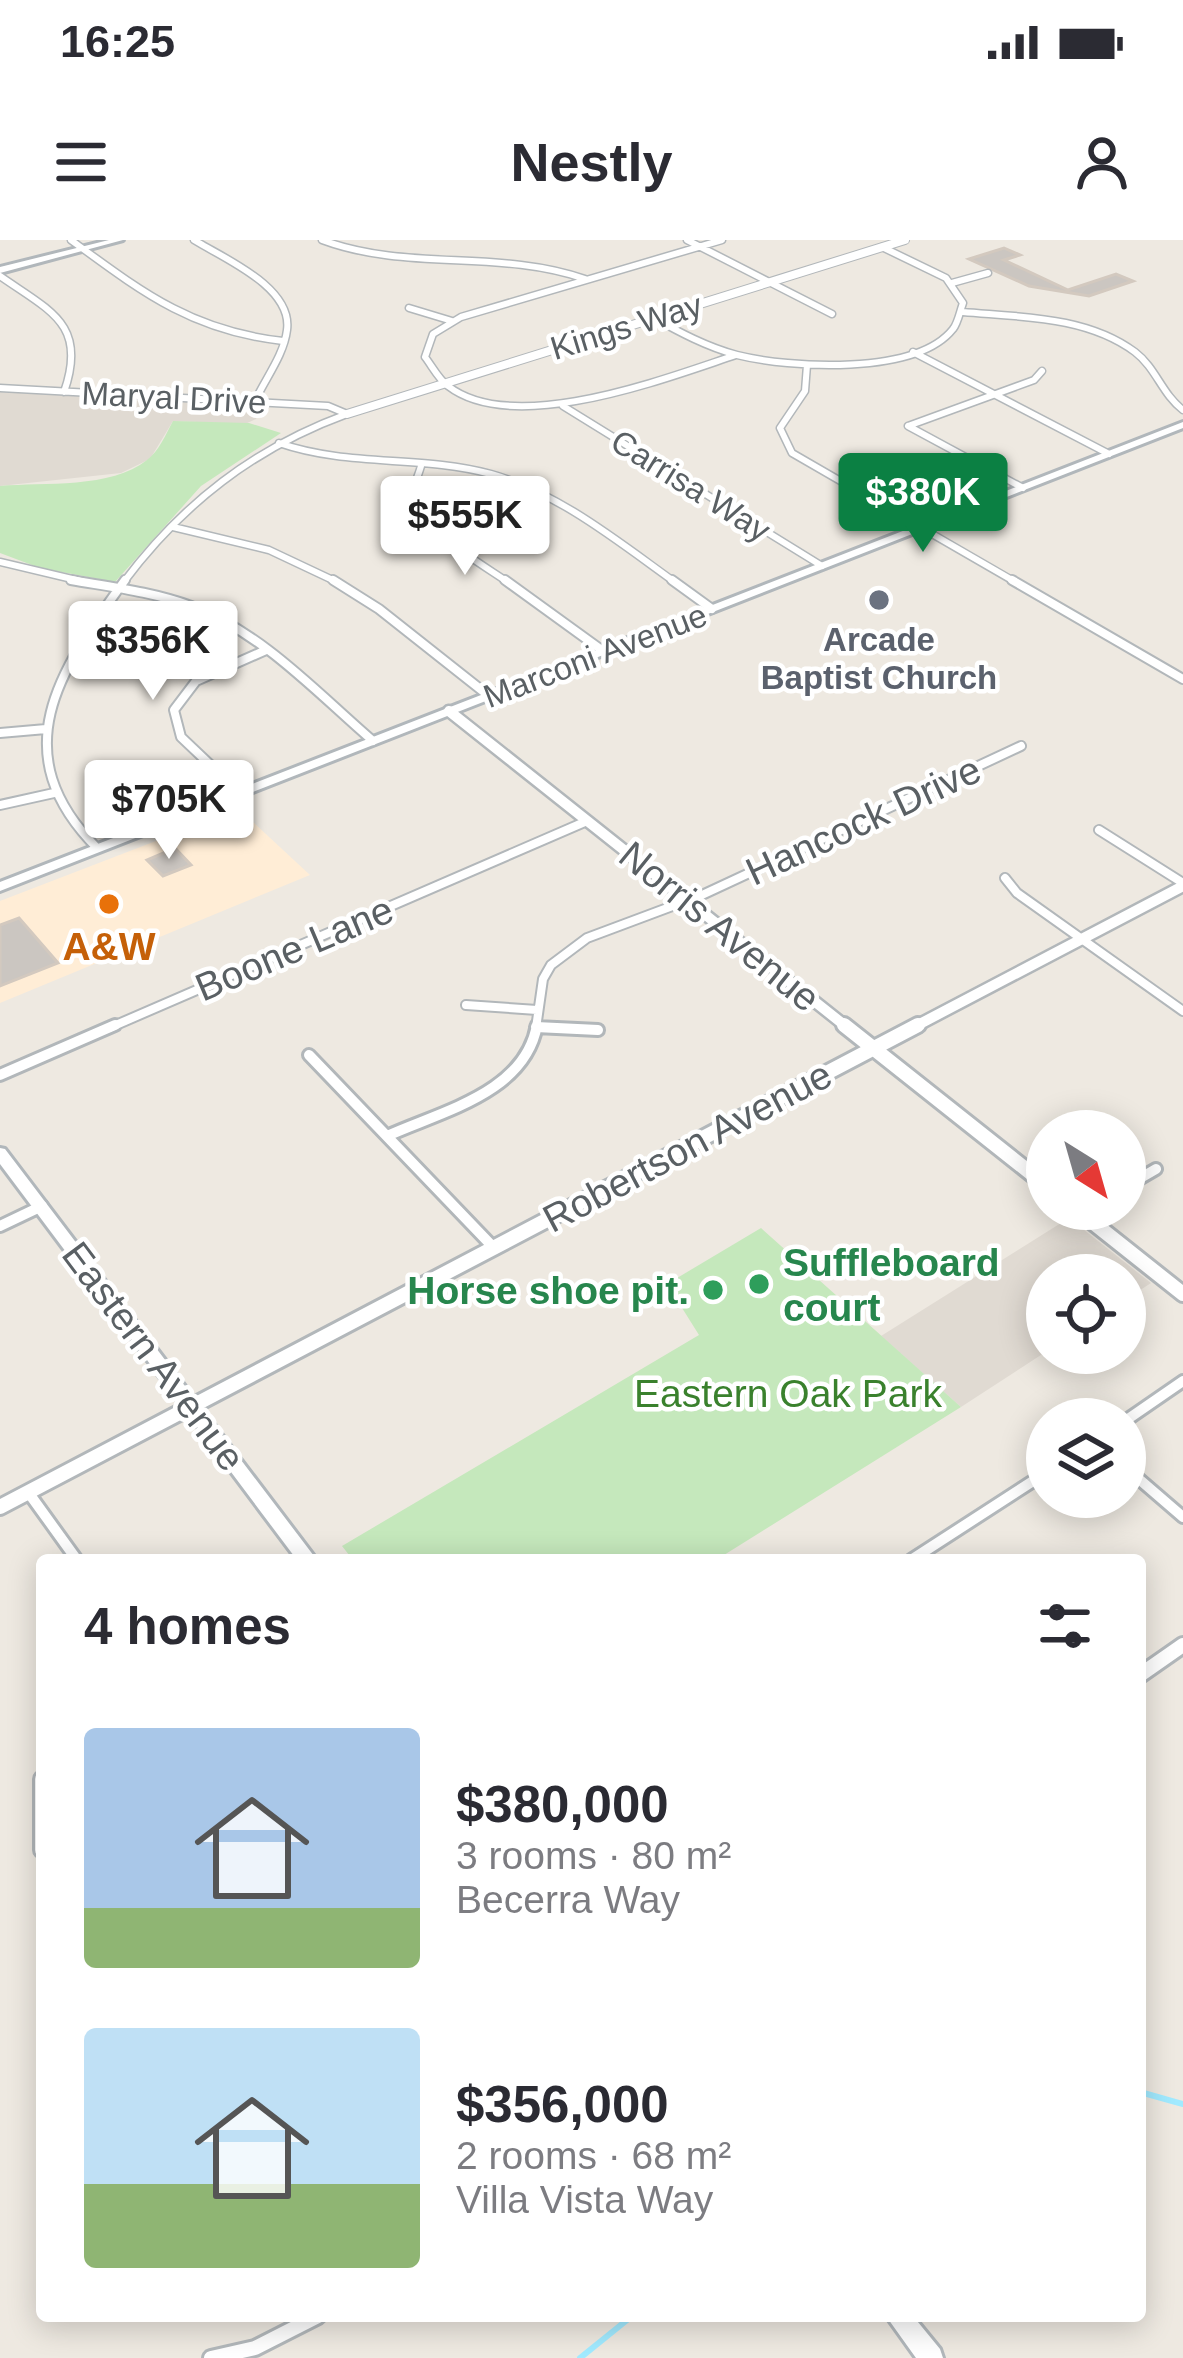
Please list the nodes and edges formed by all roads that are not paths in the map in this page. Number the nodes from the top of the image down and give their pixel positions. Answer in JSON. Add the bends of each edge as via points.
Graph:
{"nodes":[{"id":1,"x":71,"y":240,"type":"edge"},
{"id":2,"x":119,"y":240,"type":"edge"},
{"id":3,"x":194,"y":240,"type":"edge"},
{"id":4,"x":322,"y":240,"type":"edge"},
{"id":5,"x":687,"y":240,"type":"edge"},
{"id":6,"x":722,"y":240,"type":"edge"},
{"id":7,"x":905,"y":240,"type":"edge"},
{"id":8,"x":699,"y":247,"type":"junction"},
{"id":9,"x":882,"y":247,"type":"junction"},
{"id":10,"x":83,"y":249,"type":"junction"},
{"id":11,"x":0,"y":273,"type":"edge"},
{"id":12,"x":988,"y":274,"type":"dead end"},
{"id":13,"x":585,"y":279,"type":"junction"},
{"id":14,"x":769,"y":282,"type":"junction"},
{"id":15,"x":952,"y":283,"type":"junction"},
{"id":16,"x":410,"y":308,"type":"dead end"},
{"id":17,"x":963,"y":312,"type":"junction"},
{"id":18,"x":832,"y":314,"type":"dead end"},
{"id":19,"x":652,"y":317,"type":"junction"},
{"id":20,"x":452,"y":321,"type":"junction"},
{"id":21,"x":283,"y":341,"type":"junction"},
{"id":22,"x":913,"y":352,"type":"junction"},
{"id":23,"x":736,"y":355,"type":"junction"},
{"id":24,"x":807,"y":365,"type":"junction"},
{"id":25,"x":1042,"y":370,"type":"dead end"},
{"id":26,"x":446,"y":382,"type":"junction"},
{"id":27,"x":0,"y":388,"type":"edge"},
{"id":28,"x":64,"y":392,"type":"junction"},
{"id":29,"x":993,"y":395,"type":"junction"},
{"id":30,"x":255,"y":401,"type":"junction"},
{"id":31,"x":560,"y":404,"type":"junction"},
{"id":32,"x":1183,"y":410,"type":"edge"},
{"id":33,"x":347,"y":414,"type":"junction"},
{"id":34,"x":1183,"y":425,"type":"edge"},
{"id":35,"x":278,"y":443,"type":"junction"},
{"id":36,"x":1109,"y":454,"type":"junction"},
{"id":37,"x":421,"y":466,"type":"junction"},
{"id":38,"x":1023,"y":488,"type":"junction"},
{"id":39,"x":173,"y":527,"type":"junction"},
{"id":40,"x":919,"y":528,"type":"junction"},
{"id":41,"x":0,"y":562,"type":"edge"},
{"id":42,"x":822,"y":566,"type":"junction"},
{"id":43,"x":119,"y":590,"type":"junction"},
{"id":44,"x":712,"y":609,"type":"junction"},
{"id":45,"x":266,"y":650,"type":"junction"},
{"id":46,"x":603,"y":651,"type":"junction"},
{"id":47,"x":1180,"y":674,"type":"edge"},
{"id":48,"x":489,"y":696,"type":"junction"},
{"id":49,"x":449,"y":711,"type":"junction"},
{"id":50,"x":46,"y":729,"type":"junction"},
{"id":51,"x":0,"y":733,"type":"edge"},
{"id":52,"x":373,"y":741,"type":"junction"},
{"id":53,"x":1021,"y":746,"type":"dead end"},
{"id":54,"x":53,"y":793,"type":"junction"},
{"id":55,"x":240,"y":793,"type":"junction"},
{"id":56,"x":0,"y":806,"type":"edge"},
{"id":57,"x":587,"y":820,"type":"junction"},
{"id":58,"x":1099,"y":830,"type":"dead end"},
{"id":59,"x":97,"y":848,"type":"junction"},
{"id":60,"x":1005,"y":878,"type":"dead end"},
{"id":61,"x":2,"y":885,"type":"edge"},
{"id":62,"x":1183,"y":885,"type":"edge"},
{"id":63,"x":686,"y":898,"type":"junction"},
{"id":64,"x":1082,"y":939,"type":"junction"},
{"id":65,"x":466,"y":1005,"type":"dead end"},
{"id":66,"x":537,"y":1010,"type":"junction"},
{"id":67,"x":1183,"y":1011,"type":"edge"},
{"id":68,"x":536,"y":1027,"type":"junction"},
{"id":69,"x":598,"y":1030,"type":"dead end"},
{"id":70,"x":874,"y":1048,"type":"junction"},
{"id":71,"x":309,"y":1055,"type":"dead end"},
{"id":72,"x":0,"y":1075,"type":"edge"},
{"id":73,"x":387,"y":1136,"type":"junction"},
{"id":74,"x":0,"y":1153,"type":"edge"},
{"id":75,"x":1156,"y":1168,"type":"dead end"},
{"id":76,"x":1026,"y":1169,"type":"edge"},
{"id":77,"x":1146,"y":1174,"type":"edge"},
{"id":78,"x":42,"y":1206,"type":"junction"},
{"id":79,"x":0,"y":1226,"type":"edge"},
{"id":80,"x":1106,"y":1230,"type":"edge"},
{"id":81,"x":494,"y":1247,"type":"junction"},
{"id":82,"x":1183,"y":1294,"type":"edge"},
{"id":83,"x":1183,"y":1381,"type":"edge"},
{"id":84,"x":190,"y":1407,"type":"junction"},
{"id":85,"x":1146,"y":1407,"type":"edge"},
{"id":86,"x":1146,"y":1485,"type":"edge"},
{"id":87,"x":1026,"y":1486,"type":"edge"},
{"id":88,"x":28,"y":1492,"type":"junction"},
{"id":89,"x":0,"y":1507,"type":"edge"},
{"id":90,"x":1183,"y":1517,"type":"edge"},
{"id":91,"x":73,"y":1554,"type":"edge"},
{"id":92,"x":303,"y":1554,"type":"edge"},
{"id":93,"x":920,"y":1554,"type":"edge"},
{"id":94,"x":1183,"y":1645,"type":"edge"},
{"id":95,"x":1146,"y":1671,"type":"edge"},
{"id":96,"x":305,"y":2322,"type":"edge"},
{"id":97,"x":903,"y":2322,"type":"edge"},
{"id":98,"x":211,"y":2358,"type":"edge"},
{"id":99,"x":931,"y":2358,"type":"edge"}],
"edges":[{"from":1,"to":10,"type":"street"},
{"from":2,"to":10,"type":"main road"},
{"from":3,"to":21,"type":"street","via":[[280,300],[288,322]]},
{"from":4,"to":13,"type":"street","via":[[378,255],[524,260]]},
{"from":5,"to":8,"type":"street"},
{"from":6,"to":8,"type":"street"},
{"from":7,"to":9,"type":"street","name":"Kings Way"},
{"from":8,"to":13,"type":"street"},
{"from":8,"to":14,"type":"street"},
{"from":9,"to":14,"type":"street","name":"Kings Way"},
{"from":9,"to":15,"type":"street"},
{"from":10,"to":11,"type":"main road"},
{"from":10,"to":21,"type":"street","via":[[190,323]]},
{"from":11,"to":28,"type":"street","via":[[71,333],[78,356]]},
{"from":12,"to":15,"type":"street"},
{"from":13,"to":20,"type":"street"},
{"from":14,"to":18,"type":"street"},
{"from":14,"to":19,"type":"street","name":"Kings Way"},
{"from":15,"to":17,"type":"street"},
{"from":16,"to":20,"type":"street"},
{"from":17,"to":22,"type":"street","via":[[950,332]]},
{"from":17,"to":32,"type":"street","via":[[1114,339],[1144,359],[1163,394]]},
{"from":19,"to":23,"type":"street"},
{"from":19,"to":26,"type":"street","name":"Kings Way"},
{"from":20,"to":26,"type":"street","via":[[424,349]]},
{"from":21,"to":30,"type":"street"},
{"from":22,"to":24,"type":"street"},
{"from":22,"to":29,"type":"street"},
{"from":23,"to":24,"type":"street"},
{"from":23,"to":31,"type":"street"},
{"from":24,"to":40,"type":"street","via":[[805,391],[782,420],[787,447]]},
{"from":25,"to":29,"type":"street"},
{"from":26,"to":31,"type":"street","via":[[487,400]]},
{"from":26,"to":33,"type":"street","name":"Kings Way"},
{"from":27,"to":28,"type":"street","name":"Maryal Drive"},
{"from":28,"to":30,"type":"street","name":"Maryal Drive"},
{"from":29,"to":36,"type":"street"},
{"from":29,"to":38,"type":"street","via":[[908,426]]},
{"from":30,"to":33,"type":"street","name":"Maryal Drive"},
{"from":31,"to":42,"type":"street","name":"Carrisa Way"},
{"from":33,"to":35,"type":"street"},
{"from":34,"to":36,"type":"main road","name":"Marconi Avenue"},
{"from":35,"to":37,"type":"street","via":[[332,459]]},
{"from":35,"to":39,"type":"street","via":[[212,486]]},
{"from":36,"to":38,"type":"main road","name":"Marconi Avenue"},
{"from":37,"to":44,"type":"street","via":[[526,487]]},
{"from":37,"to":46,"type":"street","via":[[413,494],[430,525]]},
{"from":38,"to":40,"type":"main road","name":"Marconi Avenue"},
{"from":39,"to":43,"type":"street"},
{"from":39,"to":48,"type":"street","via":[[245,540],[316,567]]},
{"from":40,"to":42,"type":"main road","name":"Marconi Avenue"},
{"from":40,"to":47,"type":"street"},
{"from":41,"to":43,"type":"street"},
{"from":42,"to":44,"type":"main road","name":"Marconi Avenue"},
{"from":43,"to":45,"type":"street","via":[[208,612]]},
{"from":43,"to":50,"type":"street","via":[[73,658]]},
{"from":44,"to":46,"type":"main road","name":"Marconi Avenue"},
{"from":45,"to":52,"type":"street"},
{"from":45,"to":55,"type":"street","via":[[196,681],[174,710],[182,736]]},
{"from":46,"to":48,"type":"main road","name":"Marconi Avenue"},
{"from":48,"to":49,"type":"main road","name":"Marconi Avenue"},
{"from":49,"to":52,"type":"main road","name":"Marconi Avenue"},
{"from":49,"to":57,"type":"street","name":"Norris Avenue"},
{"from":50,"to":51,"type":"street"},
{"from":50,"to":54,"type":"street"},
{"from":52,"to":55,"type":"main road","name":"Marconi Avenue"},
{"from":53,"to":63,"type":"street","name":"Hancock Drive"},
{"from":54,"to":56,"type":"street"},
{"from":54,"to":59,"type":"street"},
{"from":55,"to":59,"type":"main road","name":"Marconi Avenue"},
{"from":57,"to":63,"type":"street","name":"Norris Avenue"},
{"from":57,"to":72,"type":"street","name":"Boone Lane"},
{"from":58,"to":62,"type":"street"},
{"from":59,"to":61,"type":"main road","name":"Marconi Avenue"},
{"from":60,"to":64,"type":"street"},
{"from":62,"to":64,"type":"street","name":"Robertson Avenue"},
{"from":63,"to":66,"type":"street","name":"Hancock Drive","via":[[559,955],[543,974]]},
{"from":63,"to":70,"type":"street","name":"Norris Avenue"},
{"from":64,"to":67,"type":"street"},
{"from":64,"to":70,"type":"street","name":"Robertson Avenue"},
{"from":65,"to":66,"type":"street"},
{"from":66,"to":68,"type":"street","name":"Hancock Drive"},
{"from":68,"to":69,"type":"street"},
{"from":68,"to":73,"type":"street","name":"Hancock Drive","via":[[515,1073]]},
{"from":70,"to":76,"type":"street","name":"Norris Avenue"},
{"from":70,"to":81,"type":"street","name":"Robertson Avenue"},
{"from":71,"to":73,"type":"street"},
{"from":73,"to":81,"type":"street"},
{"from":74,"to":78,"type":"main road","name":"Eastern Avenue"},
{"from":75,"to":77,"type":"street"},
{"from":78,"to":79,"type":"street"},
{"from":78,"to":84,"type":"main road","name":"Eastern Avenue"},
{"from":80,"to":82,"type":"street"},
{"from":81,"to":84,"type":"street","name":"Robertson Avenue"},
{"from":83,"to":85,"type":"street"},
{"from":84,"to":88,"type":"street","name":"Robertson Avenue"},
{"from":84,"to":92,"type":"main road","name":"Eastern Avenue"},
{"from":86,"to":90,"type":"street"},
{"from":87,"to":93,"type":"street"},
{"from":88,"to":89,"type":"street","name":"Robertson Avenue"},
{"from":88,"to":91,"type":"street"},
{"from":94,"to":95,"type":"street"},
{"from":96,"to":98,"type":"street","via":[[255,2348]]},
{"from":97,"to":99,"type":"main road"}]}
